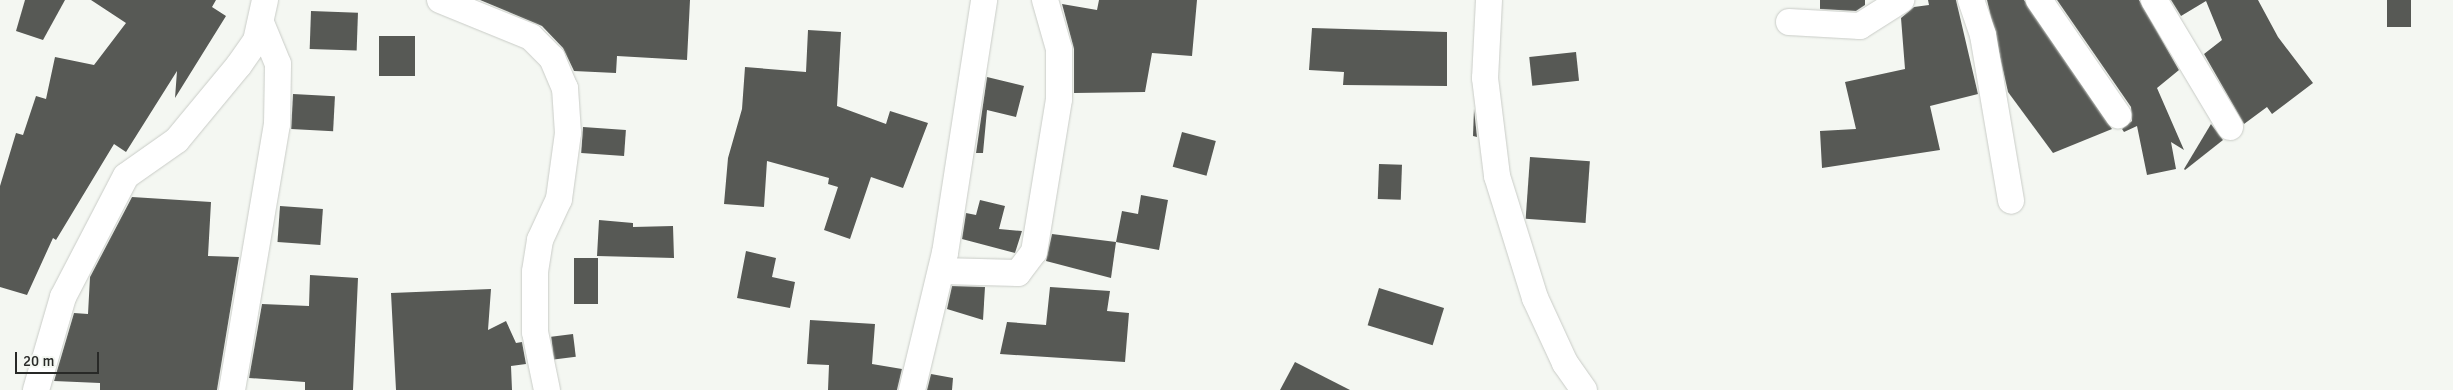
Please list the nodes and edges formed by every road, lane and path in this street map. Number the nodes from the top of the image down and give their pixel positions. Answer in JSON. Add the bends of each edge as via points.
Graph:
{"nodes":[{"id":1,"x":440,"y":0,"type":"edge"},
{"id":2,"x":984,"y":0,"type":"edge"},
{"id":3,"x":1045,"y":0,"type":"edge"},
{"id":4,"x":1489,"y":0,"type":"edge"},
{"id":5,"x":1901,"y":0,"type":"edge"},
{"id":6,"x":1971,"y":0,"type":"edge"},
{"id":7,"x":2038,"y":0,"type":"edge"},
{"id":8,"x":2154,"y":0,"type":"edge"},
{"id":9,"x":263,"y":11,"type":"edge"},
{"id":10,"x":1789,"y":22,"type":"dead end"},
{"id":11,"x":2118,"y":115,"type":"dead end"},
{"id":12,"x":2230,"y":127,"type":"dead end"},
{"id":13,"x":2011,"y":200,"type":"dead end"},
{"id":14,"x":941,"y":271,"type":"junction"},
{"id":15,"x":36,"y":390,"type":"edge"},
{"id":16,"x":232,"y":390,"type":"edge"},
{"id":17,"x":547,"y":390,"type":"edge"},
{"id":18,"x":912,"y":390,"type":"edge"},
{"id":19,"x":1584,"y":390,"type":"edge"}],
"edges":[{"from":1,"to":17,"type":"street","via":[[531,37],[552,58],[565,88],[568,133],[559,199],[540,240],[535,272],[535,332]]},
{"from":2,"to":14,"type":"street"},
{"from":3,"to":14,"type":"street","via":[[1059,49],[1059,99],[1034,252],[1018,273]]},
{"from":4,"to":19,"type":"street","via":[[1485,78],[1497,176],[1535,298],[1565,363]]},
{"from":5,"to":10,"type":"street","via":[[1860,26]]},
{"from":6,"to":13,"type":"street","via":[[1983,35]]},
{"from":7,"to":11,"type":"street"},
{"from":8,"to":12,"type":"street"},
{"from":9,"to":15,"type":"street","via":[[256,41],[193,124],[166,150],[126,176],[63,297]]},
{"from":9,"to":16,"type":"street","via":[[278,64],[277,124]]},
{"from":14,"to":18,"type":"street"}]}
